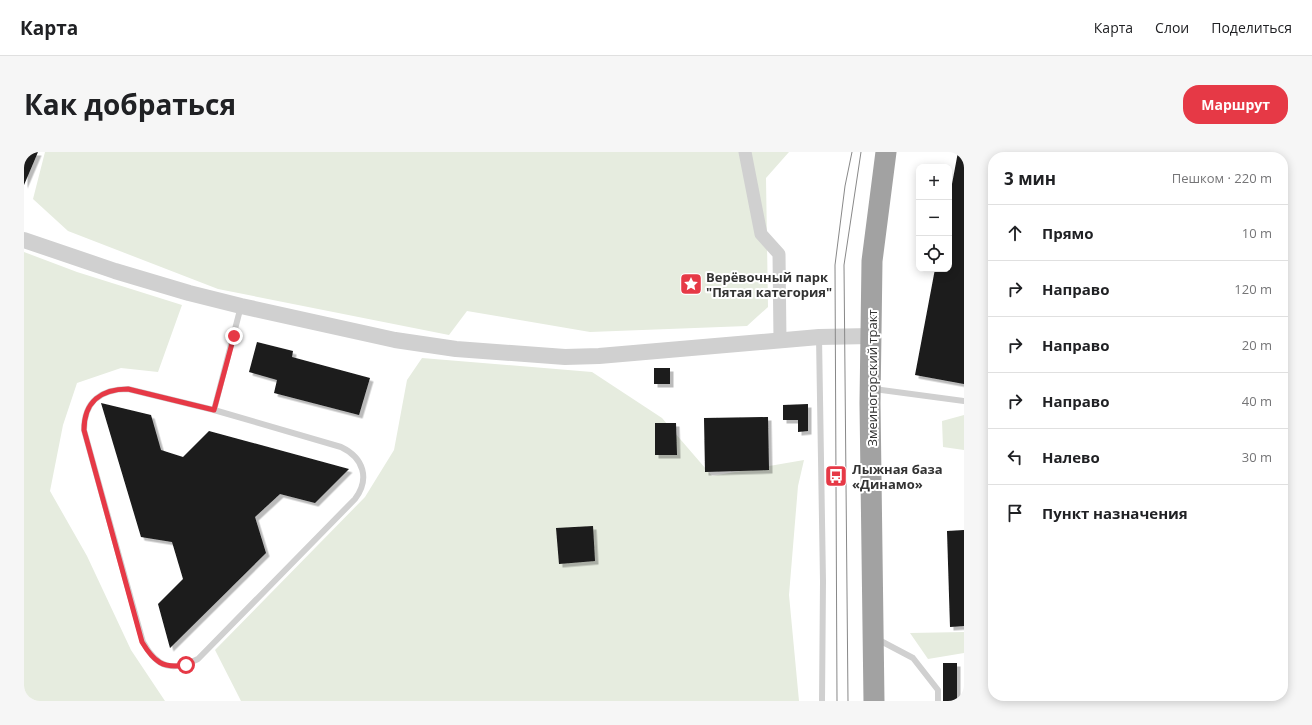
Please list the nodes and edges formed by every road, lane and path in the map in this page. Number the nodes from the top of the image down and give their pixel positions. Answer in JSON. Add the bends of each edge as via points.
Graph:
{"nodes":[{"id":1,"x":745,"y":152,"type":"edge"},
{"id":2,"x":886,"y":152,"type":"edge"},
{"id":3,"x":24,"y":240,"type":"edge"},
{"id":4,"x":241,"y":306,"type":"junction"},
{"id":5,"x":871,"y":336,"type":"junction"},
{"id":6,"x":819,"y":337,"type":"junction"},
{"id":7,"x":780,"y":340,"type":"junction"},
{"id":8,"x":870,"y":389,"type":"junction"},
{"id":9,"x":964,"y":402,"type":"edge"},
{"id":10,"x":214,"y":410,"type":"junction"},
{"id":11,"x":874,"y":637,"type":"junction"},
{"id":12,"x":822,"y":701,"type":"edge"},
{"id":13,"x":874,"y":701,"type":"edge"},
{"id":14,"x":938,"y":701,"type":"edge"}],
"edges":[{"from":1,"to":7,"type":"street","via":[[761,234],[778,254]]},
{"from":2,"to":5,"type":"highway","name":"Змеиногорский тракт","via":[[872,261]]},
{"from":3,"to":4,"type":"street","via":[[116,271]]},
{"from":4,"to":7,"type":"street","via":[[396,340],[456,349],[565,357]]},
{"from":4,"to":10,"type":"lane"},
{"from":5,"to":6,"type":"street"},
{"from":5,"to":8,"type":"highway","name":"Змеиногорский тракт"},
{"from":6,"to":7,"type":"street"},
{"from":6,"to":12,"type":"lane"},
{"from":8,"to":9,"type":"lane"},
{"from":8,"to":11,"type":"highway","name":"Змеиногорский тракт"},
{"from":10,"to":10,"type":"lane","via":[[341,447],[359,463],[364,483],[355,499],[198,659],[186,665],[170,667],[150,655],[142,642],[84,430],[84,419],[94,400],[102,393],[116,389],[128,389]]},
{"from":11,"to":13,"type":"highway","name":"Змеиногорский тракт"},
{"from":11,"to":14,"type":"lane","via":[[913,658],[938,690]]}]}
